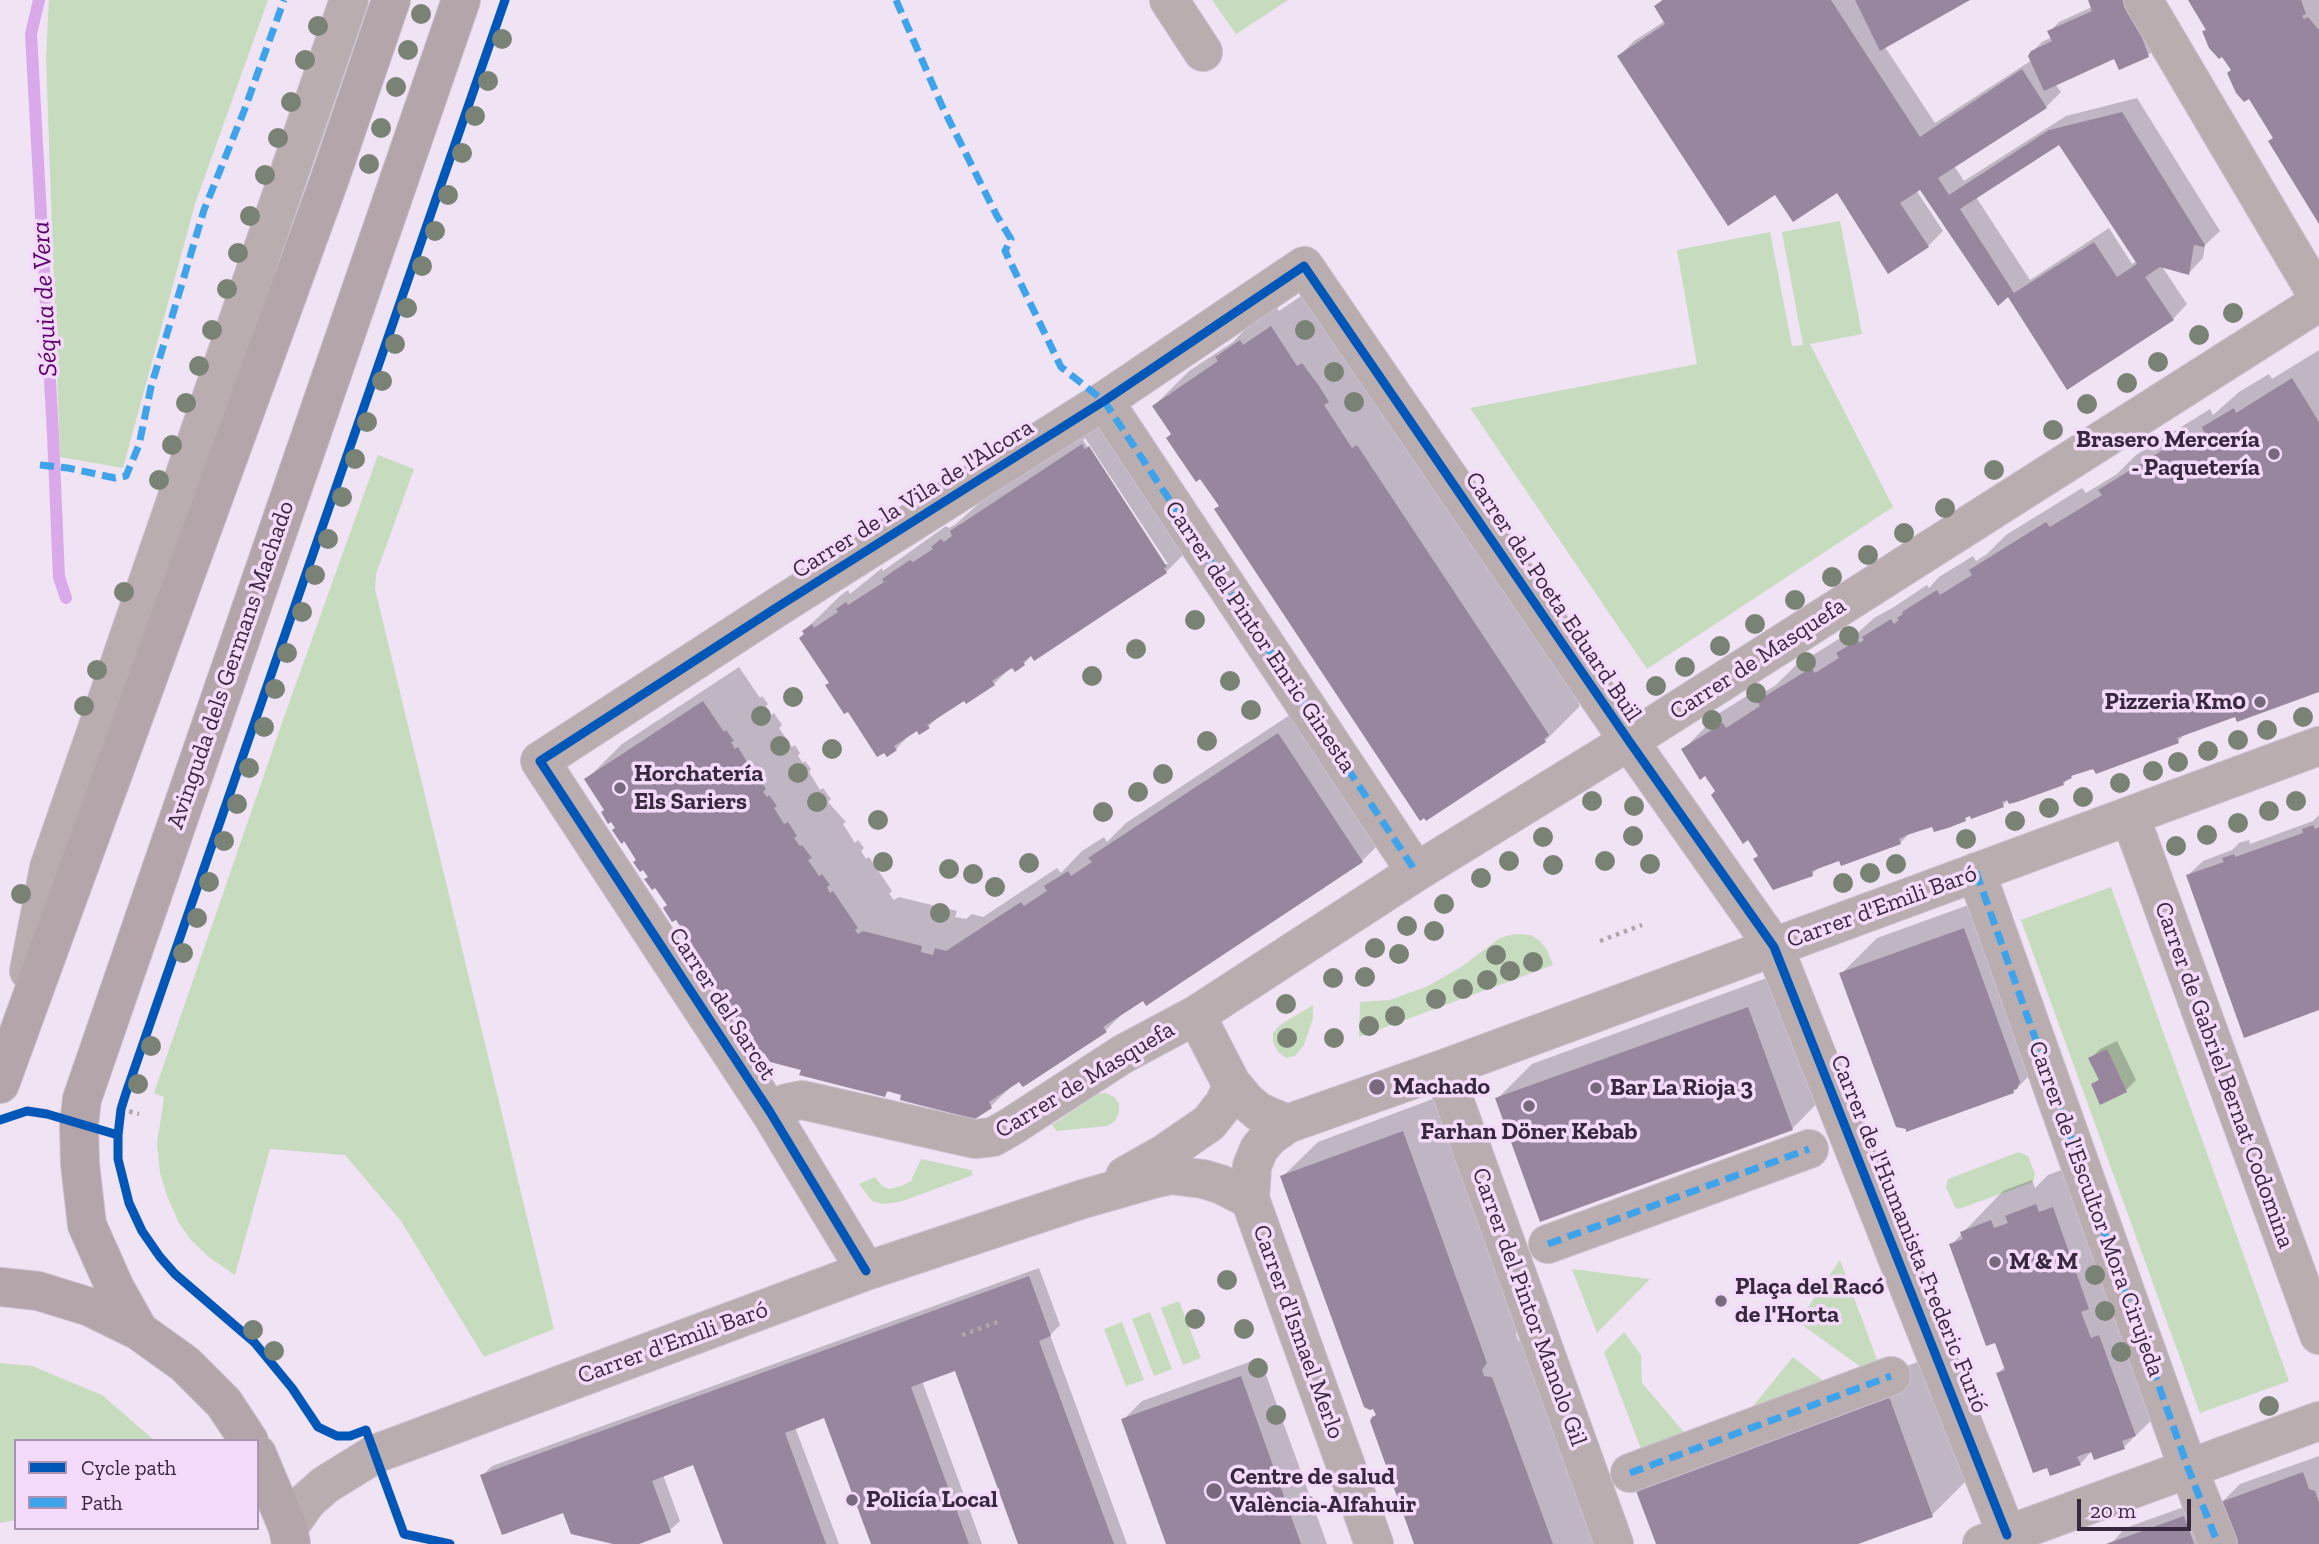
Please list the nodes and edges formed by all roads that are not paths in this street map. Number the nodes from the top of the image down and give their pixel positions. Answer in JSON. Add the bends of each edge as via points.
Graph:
{"nodes":[{"id":1,"x":349,"y":0,"type":"edge"},
{"id":2,"x":391,"y":0,"type":"edge"},
{"id":3,"x":461,"y":0,"type":"edge"},
{"id":4,"x":1169,"y":0,"type":"edge"},
{"id":5,"x":2143,"y":0,"type":"edge"},
{"id":6,"x":1203,"y":52,"type":"dead end"},
{"id":7,"x":1304,"y":266,"type":"joint"},
{"id":8,"x":2319,"y":300,"type":"edge"},
{"id":9,"x":1104,"y":401,"type":"junction"},
{"id":10,"x":1629,"y":741,"type":"junction"},
{"id":11,"x":2319,"y":746,"type":"edge"},
{"id":12,"x":540,"y":761,"type":"joint"},
{"id":13,"x":2130,"y":816,"type":"junction"},
{"id":14,"x":1416,"y":872,"type":"junction"},
{"id":15,"x":1976,"y":872,"type":"junction"},
{"id":16,"x":1774,"y":947,"type":"junction"},
{"id":17,"x":1196,"y":1015,"type":"junction"},
{"id":18,"x":15,"y":1047,"type":"junction"},
{"id":19,"x":1443,"y":1069,"type":"junction"},
{"id":20,"x":1231,"y":1083,"type":"junction"},
{"id":21,"x":0,"y":1084,"type":"edge"},
{"id":22,"x":720,"y":1085,"type":"dead end"},
{"id":23,"x":770,"y":1112,"type":"junction"},
{"id":24,"x":1287,"y":1124,"type":"junction"},
{"id":25,"x":1809,"y":1149,"type":"dead end"},
{"id":26,"x":1083,"y":1199,"type":"junction"},
{"id":27,"x":1250,"y":1199,"type":"junction"},
{"id":28,"x":1548,"y":1244,"type":"dead end"},
{"id":29,"x":866,"y":1271,"type":"junction"},
{"id":30,"x":0,"y":1287,"type":"edge"},
{"id":31,"x":139,"y":1331,"type":"junction"},
{"id":32,"x":2319,"y":1335,"type":"edge"},
{"id":33,"x":1891,"y":1376,"type":"dead end"},
{"id":34,"x":2319,"y":1421,"type":"edge"},
{"id":35,"x":248,"y":1439,"type":"edge"},
{"id":36,"x":259,"y":1459,"type":"edge"},
{"id":37,"x":2188,"y":1468,"type":"junction"},
{"id":38,"x":1630,"y":1473,"type":"dead end"},
{"id":39,"x":293,"y":1537,"type":"edge"},
{"id":40,"x":1994,"y":1539,"type":"edge"},
{"id":41,"x":1374,"y":1544,"type":"edge"},
{"id":42,"x":1614,"y":1544,"type":"edge"},
{"id":43,"x":2218,"y":1544,"type":"edge"}],
"edges":[{"from":1,"to":18,"type":"street","via":[[49,868]]},
{"from":2,"to":18,"type":"main road"},
{"from":3,"to":31,"type":"main road","name":"Avinguda dels Germans Machado","via":[[82,1099],[80,1164],[87,1225]]},
{"from":4,"to":6,"type":"street"},
{"from":5,"to":8,"type":"street"},
{"from":7,"to":9,"type":"street","name":"Carrer de la Vila de l'Alcora"},
{"from":7,"to":10,"type":"street","name":"Carrer del Poeta Eduard Buïl"},
{"from":8,"to":10,"type":"street","name":"Carrer de Masquefa"},
{"from":9,"to":12,"type":"street","name":"Carrer de la Vila de l'Alcora"},
{"from":9,"to":14,"type":"street","name":"Carrer del Pintor Enric Ginesta"},
{"from":10,"to":14,"type":"street","name":"Carrer de Masquefa"},
{"from":10,"to":16,"type":"street","name":"Carrer del Poeta Eduard Buïl"},
{"from":11,"to":13,"type":"street","name":"Carrer d'Emili Baró"},
{"from":12,"to":23,"type":"street","name":"Carrer del Sarcet"},
{"from":13,"to":15,"type":"street","name":"Carrer d'Emili Baró"},
{"from":13,"to":32,"type":"street","name":"Carrer de Gabriel Bernat Codomina"},
{"from":14,"to":17,"type":"street","name":"Carrer de Masquefa"},
{"from":15,"to":16,"type":"street","name":"Carrer d'Emili Baró"},
{"from":15,"to":37,"type":"street","name":"Carrer de l'Escultor Mora Cirujeda"},
{"from":16,"to":19,"type":"street","name":"Carrer d'Emili Baró"},
{"from":16,"to":40,"type":"street","name":"Carrer de l'Humanista Frederic Furió"},
{"from":17,"to":20,"type":"street","name":"Carrer de Masquefa"},
{"from":17,"to":23,"type":"street","name":"Carrer de Masquefa","via":[[1123,1054],[993,1137],[975,1139],[802,1100]]},
{"from":18,"to":21,"type":"main road"},
{"from":19,"to":24,"type":"street","name":"Carrer d'Emili Baró"},
{"from":19,"to":42,"type":"street","name":"Carrer del Pintor Manolo Gil"},
{"from":20,"to":24,"type":"street","via":[[1259,1112]]},
{"from":20,"to":26,"type":"street","name":"Carrer d'Emili Baró","via":[[1224,1104],[1209,1123]]},
{"from":22,"to":23,"type":"street"},
{"from":23,"to":29,"type":"street","name":"Carrer del Sarcet"},
{"from":24,"to":27,"type":"street","name":"Carrer d'Emili Baró","via":[[1259,1149],[1252,1166]]},
{"from":25,"to":28,"type":"street"},
{"from":26,"to":27,"type":"street","name":"Carrer d'Emili Baró","via":[[1171,1175],[1220,1184]]},
{"from":26,"to":29,"type":"street","name":"Carrer d'Emili Baró"},
{"from":27,"to":41,"type":"street","name":"Carrer d'Ismael Merlo"},
{"from":29,"to":39,"type":"street","name":"Carrer d'Emili Baró","via":[[375,1454],[307,1500]]},
{"from":30,"to":31,"type":"main road","via":[[90,1307]]},
{"from":31,"to":35,"type":"main road","via":[[185,1363]]},
{"from":33,"to":38,"type":"street"},
{"from":34,"to":37,"type":"street"},
{"from":36,"to":39,"type":"main road"},
{"from":37,"to":40,"type":"street"},
{"from":37,"to":43,"type":"street","name":"Carrer de l'Escultor Mora Cirujeda"}]}
